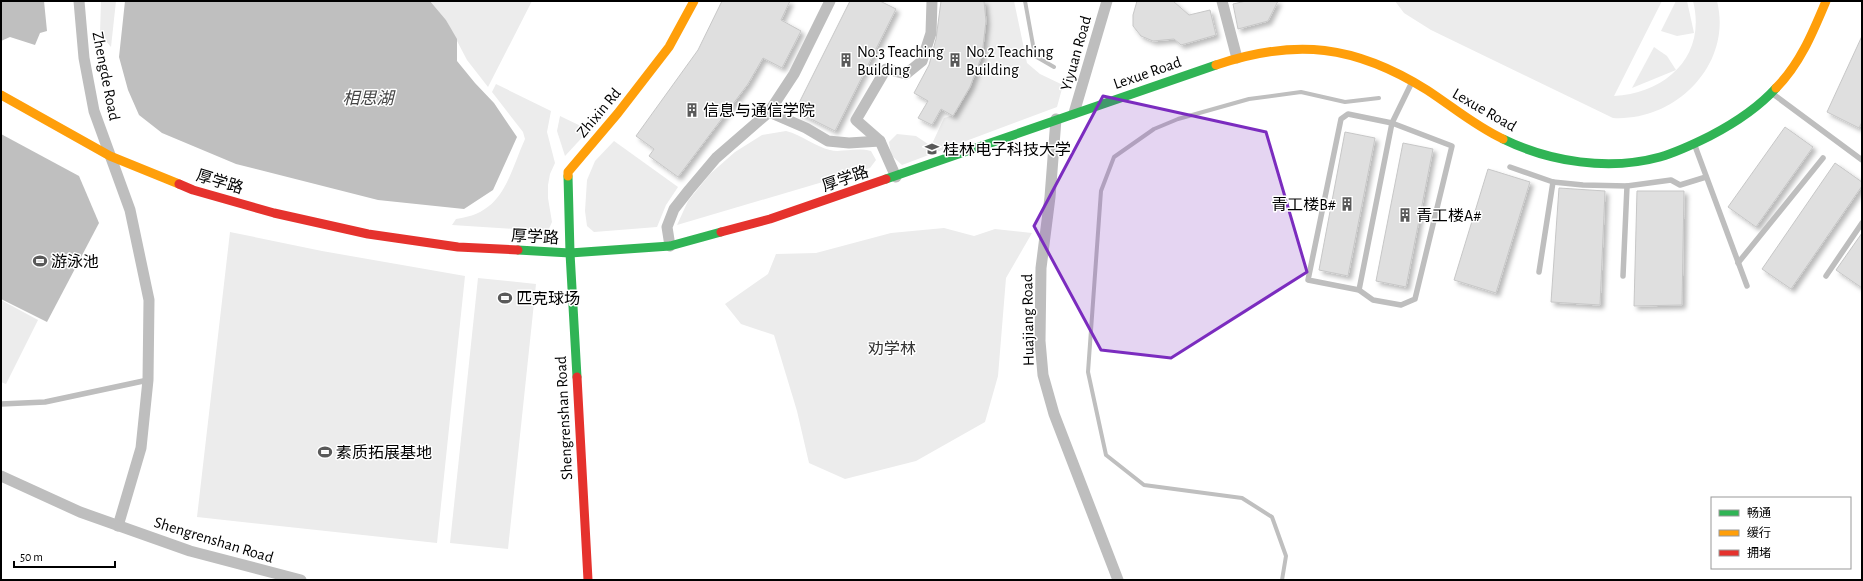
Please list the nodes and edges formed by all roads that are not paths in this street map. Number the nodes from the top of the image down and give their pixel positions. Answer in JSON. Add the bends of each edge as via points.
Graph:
{"nodes":[{"id":1,"x":79,"y":1,"type":"edge"},
{"id":2,"x":694,"y":1,"type":"edge"},
{"id":3,"x":830,"y":1,"type":"edge"},
{"id":4,"x":932,"y":1,"type":"edge"},
{"id":5,"x":1107,"y":1,"type":"edge"},
{"id":6,"x":1222,"y":1,"type":"edge"},
{"id":7,"x":1826,"y":1,"type":"edge"},
{"id":8,"x":1237,"y":58,"type":"junction"},
{"id":9,"x":1412,"y":82,"type":"junction"},
{"id":10,"x":1773,"y":94,"type":"junction"},
{"id":11,"x":1,"y":95,"type":"edge"},
{"id":12,"x":769,"y":112,"type":"junction"},
{"id":13,"x":1074,"y":113,"type":"junction"},
{"id":14,"x":1056,"y":119,"type":"junction"},
{"id":15,"x":1392,"y":124,"type":"junction"},
{"id":16,"x":880,"y":141,"type":"junction"},
{"id":17,"x":1694,"y":144,"type":"junction"},
{"id":18,"x":110,"y":156,"type":"junction"},
{"id":19,"x":1823,"y":158,"type":"dead end"},
{"id":20,"x":1862,"y":160,"type":"edge"},
{"id":21,"x":1510,"y":167,"type":"dead end"},
{"id":22,"x":896,"y":177,"type":"junction"},
{"id":23,"x":1706,"y":177,"type":"junction"},
{"id":24,"x":1553,"y":182,"type":"junction"},
{"id":25,"x":1627,"y":186,"type":"junction"},
{"id":26,"x":1862,"y":223,"type":"edge"},
{"id":27,"x":670,"y":246,"type":"junction"},
{"id":28,"x":570,"y":253,"type":"junction"},
{"id":29,"x":1738,"y":263,"type":"junction"},
{"id":30,"x":1540,"y":272,"type":"dead end"},
{"id":31,"x":1623,"y":276,"type":"dead end"},
{"id":32,"x":1826,"y":276,"type":"dead end"},
{"id":33,"x":1747,"y":286,"type":"dead end"},
{"id":34,"x":1359,"y":290,"type":"junction"},
{"id":35,"x":148,"y":380,"type":"junction"},
{"id":36,"x":1,"y":404,"type":"edge"},
{"id":37,"x":1,"y":476,"type":"edge"},
{"id":38,"x":118,"y":526,"type":"junction"},
{"id":39,"x":301,"y":580,"type":"edge"},
{"id":40,"x":588,"y":580,"type":"edge"},
{"id":41,"x":1118,"y":580,"type":"edge"}],
"edges":[{"from":1,"to":18,"type":"street","name":"Zhengde Road","via":[[84,58],[94,112]]},
{"from":2,"to":28,"type":"street","name":"Zhixin Rd","via":[[669,47],[568,172]]},
{"from":3,"to":12,"type":"street","via":[[794,74]]},
{"from":4,"to":16,"type":"street","via":[[931,33],[922,61],[906,74],[886,69],[856,120]]},
{"from":5,"to":13,"type":"street","name":"Yiyuan Road"},
{"from":6,"to":8,"type":"street"},
{"from":7,"to":10,"type":"street","name":"Lexue Road","via":[[1804,49],[1786,79]]},
{"from":8,"to":9,"type":"street","name":"Lexue Road","via":[[1282,50],[1323,49],[1391,70]]},
{"from":8,"to":13,"type":"street","name":"Lexue Road"},
{"from":9,"to":15,"type":"lane"},
{"from":9,"to":17,"type":"street","name":"Lexue Road","via":[[1471,122],[1500,138],[1572,161],[1621,163],[1646,160],[1671,154]]},
{"from":10,"to":17,"type":"street","name":"Lexue Road","via":[[1737,122]]},
{"from":10,"to":20,"type":"lane"},
{"from":11,"to":18,"type":"street","name":"厚学路"},
{"from":12,"to":16,"type":"street","via":[[828,141]]},
{"from":12,"to":27,"type":"street","via":[[716,158],[688,190],[674,209],[667,227]]},
{"from":13,"to":14,"type":"street","name":"厚学路"},
{"from":14,"to":22,"type":"street","name":"厚学路"},
{"from":14,"to":41,"type":"street","name":"Huajiang Road","via":[[1042,268],[1040,341],[1044,375],[1054,414]]},
{"from":15,"to":34,"type":"lane"},
{"from":15,"to":34,"type":"lane","via":[[1348,114],[1341,119],[1308,280]]},
{"from":15,"to":34,"type":"lane","via":[[1452,146],[1415,299],[1401,305],[1372,300]]},
{"from":16,"to":22,"type":"street"},
{"from":17,"to":23,"type":"lane"},
{"from":18,"to":28,"type":"street","name":"厚学路","via":[[193,190],[368,234],[458,247]]},
{"from":18,"to":35,"type":"street","via":[[130,210],[148,300]]},
{"from":19,"to":29,"type":"lane"},
{"from":21,"to":24,"type":"lane"},
{"from":22,"to":27,"type":"street","name":"厚学路","via":[[770,219]]},
{"from":23,"to":25,"type":"lane","via":[[1680,185],[1671,180]]},
{"from":23,"to":29,"type":"lane"},
{"from":24,"to":25,"type":"lane"},
{"from":24,"to":30,"type":"lane"},
{"from":25,"to":31,"type":"lane"},
{"from":26,"to":32,"type":"lane"},
{"from":27,"to":28,"type":"street","name":"厚学路"},
{"from":28,"to":40,"type":"street","name":"Shengrenshan Road"},
{"from":29,"to":33,"type":"lane"},
{"from":35,"to":36,"type":"lane","via":[[45,402]]},
{"from":35,"to":38,"type":"street","via":[[141,448]]},
{"from":37,"to":38,"type":"street","name":"Shengrenshan Road","via":[[80,512]]},
{"from":38,"to":39,"type":"street","name":"Shengrenshan Road","via":[[190,551]]}]}
